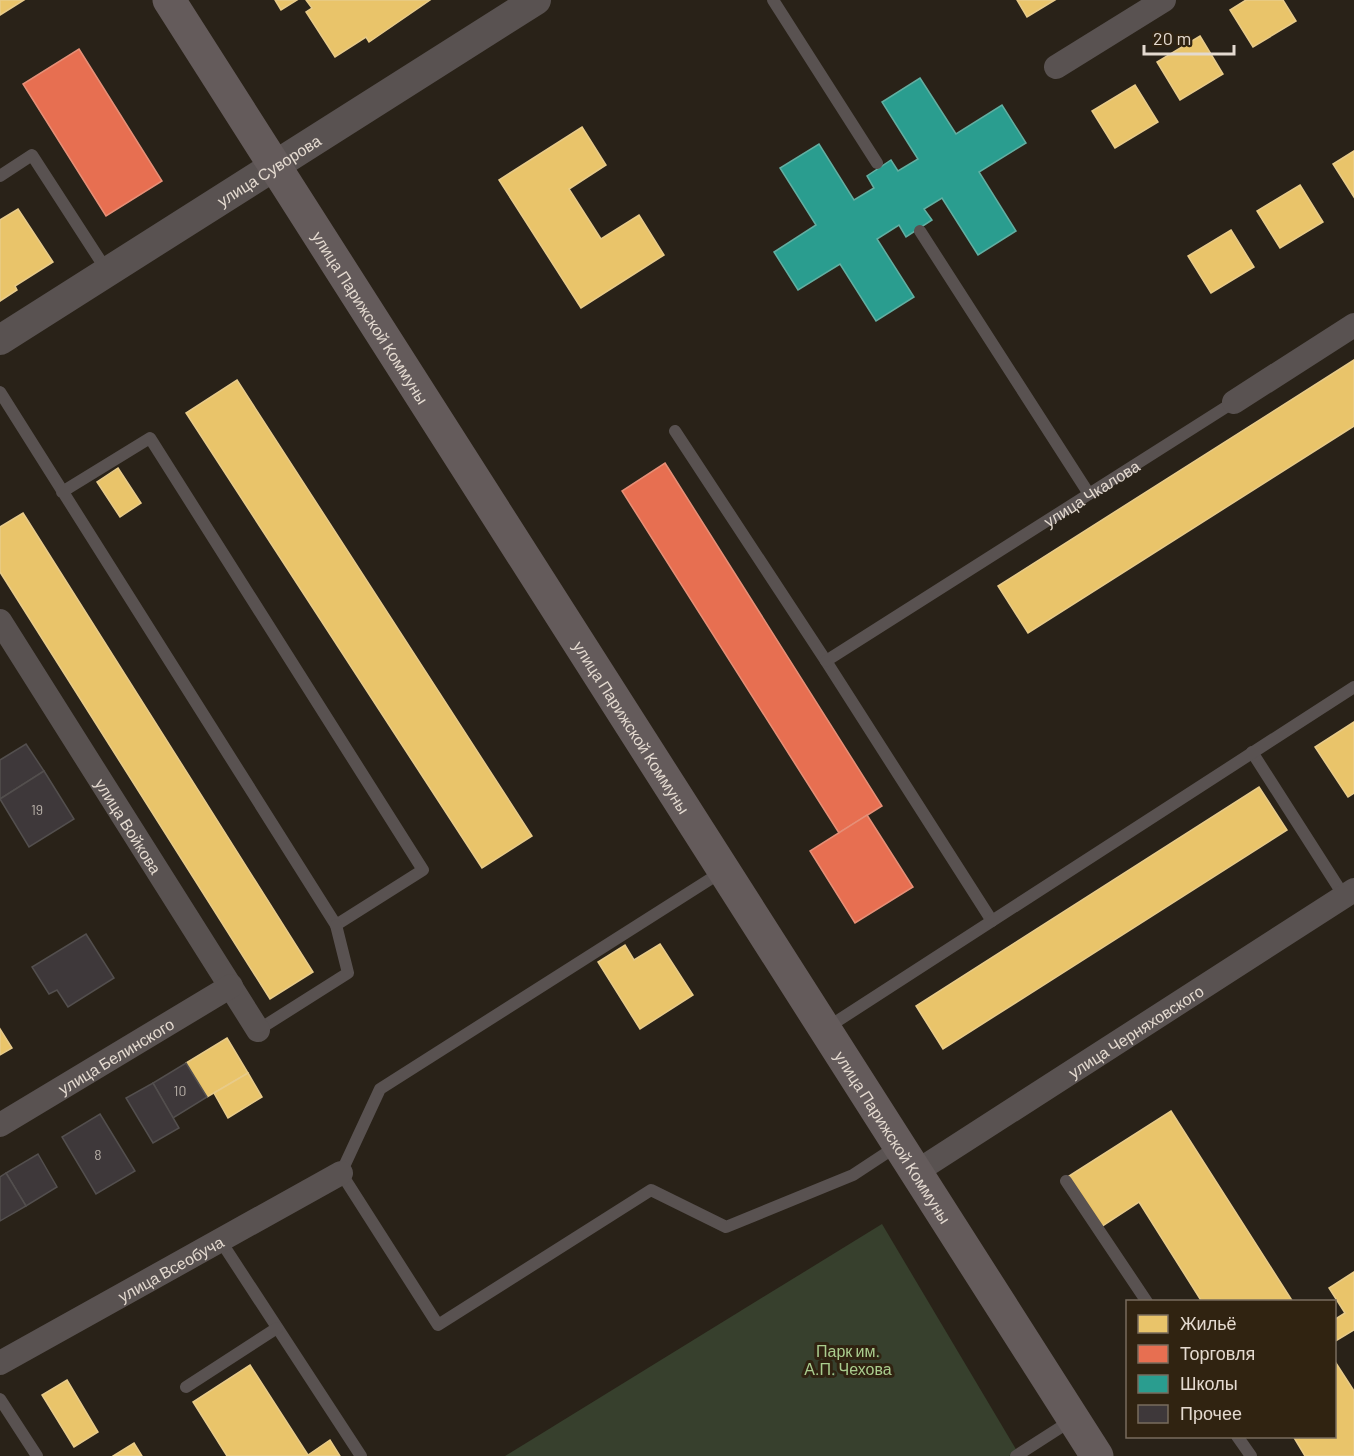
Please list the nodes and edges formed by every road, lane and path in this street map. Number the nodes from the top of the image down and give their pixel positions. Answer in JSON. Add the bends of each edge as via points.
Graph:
{"nodes":[{"id":1,"x":169,"y":0,"type":"edge"},
{"id":2,"x":536,"y":0,"type":"edge"},
{"id":3,"x":773,"y":0,"type":"edge"},
{"id":4,"x":1164,"y":0,"type":"edge"},
{"id":5,"x":1056,"y":66,"type":"dead end"},
{"id":6,"x":877,"y":163,"type":"dead end"},
{"id":7,"x":273,"y":166,"type":"junction"},
{"id":8,"x":0,"y":176,"type":"edge"},
{"id":9,"x":920,"y":231,"type":"dead end"},
{"id":10,"x":107,"y":272,"type":"junction"},
{"id":11,"x":1354,"y":326,"type":"edge"},
{"id":12,"x":0,"y":340,"type":"edge"},
{"id":13,"x":0,"y":392,"type":"edge"},
{"id":14,"x":1234,"y":402,"type":"joint"},
{"id":15,"x":675,"y":431,"type":"dead end"},
{"id":16,"x":62,"y":492,"type":"junction"},
{"id":17,"x":1089,"y":494,"type":"junction"},
{"id":18,"x":0,"y":621,"type":"edge"},
{"id":19,"x":826,"y":661,"type":"junction"},
{"id":20,"x":1354,"y":687,"type":"edge"},
{"id":21,"x":1252,"y":753,"type":"junction"},
{"id":22,"x":723,"y":871,"type":"junction"},
{"id":23,"x":1349,"y":893,"type":"edge"},
{"id":24,"x":992,"y":921,"type":"junction"},
{"id":25,"x":336,"y":925,"type":"junction"},
{"id":26,"x":231,"y":987,"type":"junction"},
{"id":27,"x":258,"y":1030,"type":"joint"},
{"id":28,"x":824,"y":1030,"type":"junction"},
{"id":29,"x":0,"y":1125,"type":"edge"},
{"id":30,"x":907,"y":1159,"type":"junction"},
{"id":31,"x":340,"y":1173,"type":"junction"},
{"id":32,"x":1066,"y":1181,"type":"dead end"},
{"id":33,"x":220,"y":1240,"type":"junction"},
{"id":34,"x":1146,"y":1300,"type":"edge"},
{"id":35,"x":277,"y":1328,"type":"junction"},
{"id":36,"x":0,"y":1363,"type":"edge"},
{"id":37,"x":186,"y":1387,"type":"dead end"},
{"id":38,"x":0,"y":1399,"type":"edge"},
{"id":39,"x":1073,"y":1419,"type":"junction"},
{"id":40,"x":1238,"y":1438,"type":"edge"},
{"id":41,"x":37,"y":1456,"type":"edge"},
{"id":42,"x":361,"y":1456,"type":"edge"},
{"id":43,"x":1017,"y":1456,"type":"edge"},
{"id":44,"x":1097,"y":1456,"type":"edge"},
{"id":45,"x":1251,"y":1456,"type":"edge"}],
"edges":[{"from":1,"to":7,"type":"main road","name":"улица Парижской Коммуны"},
{"from":2,"to":7,"type":"street","name":"улица Суворова"},
{"from":3,"to":6,"type":"lane"},
{"from":4,"to":5,"type":"street"},
{"from":7,"to":10,"type":"street","name":"улица Суворова"},
{"from":7,"to":22,"type":"main road","name":"улица Парижской Коммуны"},
{"from":8,"to":10,"type":"lane","via":[[32,155]]},
{"from":9,"to":17,"type":"lane"},
{"from":10,"to":12,"type":"street","name":"улица Суворова"},
{"from":11,"to":14,"type":"street","name":"улица Чкалова"},
{"from":13,"to":16,"type":"lane"},
{"from":14,"to":17,"type":"lane","name":"улица Чкалова"},
{"from":15,"to":19,"type":"lane"},
{"from":16,"to":25,"type":"lane"},
{"from":16,"to":25,"type":"lane","via":[[150,438],[423,870]]},
{"from":17,"to":19,"type":"lane","name":"улица Чкалова"},
{"from":18,"to":26,"type":"street","name":"улица Войкова"},
{"from":19,"to":24,"type":"lane"},
{"from":20,"to":21,"type":"lane"},
{"from":21,"to":23,"type":"lane"},
{"from":21,"to":24,"type":"lane"},
{"from":22,"to":28,"type":"main road","name":"улица Парижской Коммуны"},
{"from":22,"to":31,"type":"lane","via":[[380,1089]]},
{"from":23,"to":30,"type":"street","name":"улица Черняховского"},
{"from":24,"to":28,"type":"lane"},
{"from":25,"to":27,"type":"lane","via":[[348,974]]},
{"from":26,"to":27,"type":"street","name":"улица Войкова"},
{"from":26,"to":29,"type":"street","name":"улица Белинского"},
{"from":28,"to":30,"type":"main road","name":"улица Парижской Коммуны"},
{"from":30,"to":31,"type":"lane","via":[[853,1175],[726,1227],[651,1190],[438,1325]]},
{"from":30,"to":39,"type":"main road","name":"улица Парижской Коммуны"},
{"from":31,"to":33,"type":"street","name":"улица Всеобуча"},
{"from":32,"to":34,"type":"lane"},
{"from":33,"to":35,"type":"lane"},
{"from":33,"to":36,"type":"street","name":"улица Всеобуча"},
{"from":35,"to":37,"type":"lane"},
{"from":35,"to":42,"type":"lane"},
{"from":38,"to":41,"type":"lane"},
{"from":39,"to":43,"type":"lane"},
{"from":39,"to":44,"type":"main road","name":"улица Парижской Коммуны"},
{"from":40,"to":45,"type":"lane"}]}
